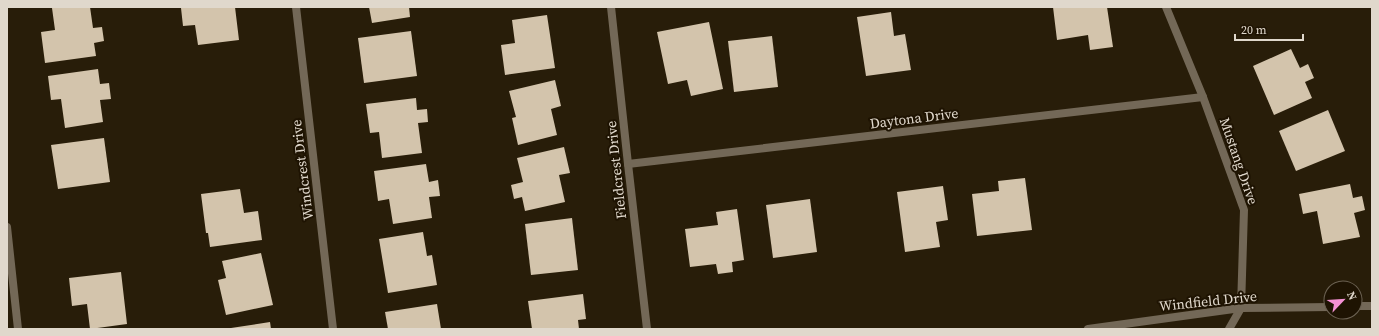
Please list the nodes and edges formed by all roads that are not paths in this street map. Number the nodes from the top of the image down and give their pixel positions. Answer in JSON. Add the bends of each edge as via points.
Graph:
{"nodes":[{"id":1,"x":296,"y":7,"type":"edge"},
{"id":2,"x":612,"y":7,"type":"edge"},
{"id":3,"x":1166,"y":7,"type":"edge"},
{"id":4,"x":1204,"y":97,"type":"junction"},
{"id":5,"x":628,"y":164,"type":"junction"},
{"id":6,"x":7,"y":227,"type":"edge"},
{"id":7,"x":1323,"y":307,"type":"edge"},
{"id":8,"x":1241,"y":308,"type":"junction"},
{"id":9,"x":18,"y":329,"type":"edge"},
{"id":10,"x":333,"y":329,"type":"edge"},
{"id":11,"x":647,"y":329,"type":"edge"},
{"id":12,"x":1088,"y":329,"type":"edge"},
{"id":13,"x":1229,"y":329,"type":"edge"}],
"edges":[{"from":1,"to":10,"type":"street","name":"Windcrest Drive"},
{"from":2,"to":5,"type":"street","name":"Fieldcrest Drive"},
{"from":3,"to":4,"type":"street","name":"Mustang Drive"},
{"from":4,"to":5,"type":"street","name":"Daytona Drive"},
{"from":4,"to":8,"type":"street","name":"Mustang Drive","via":[[1244,210]]},
{"from":5,"to":11,"type":"street","name":"Fieldcrest Drive"},
{"from":6,"to":9,"type":"street"},
{"from":7,"to":8,"type":"street","name":"Windfield Drive"},
{"from":8,"to":12,"type":"street","name":"Windfield Drive"},
{"from":8,"to":13,"type":"street","name":"Mustang Drive"}]}
